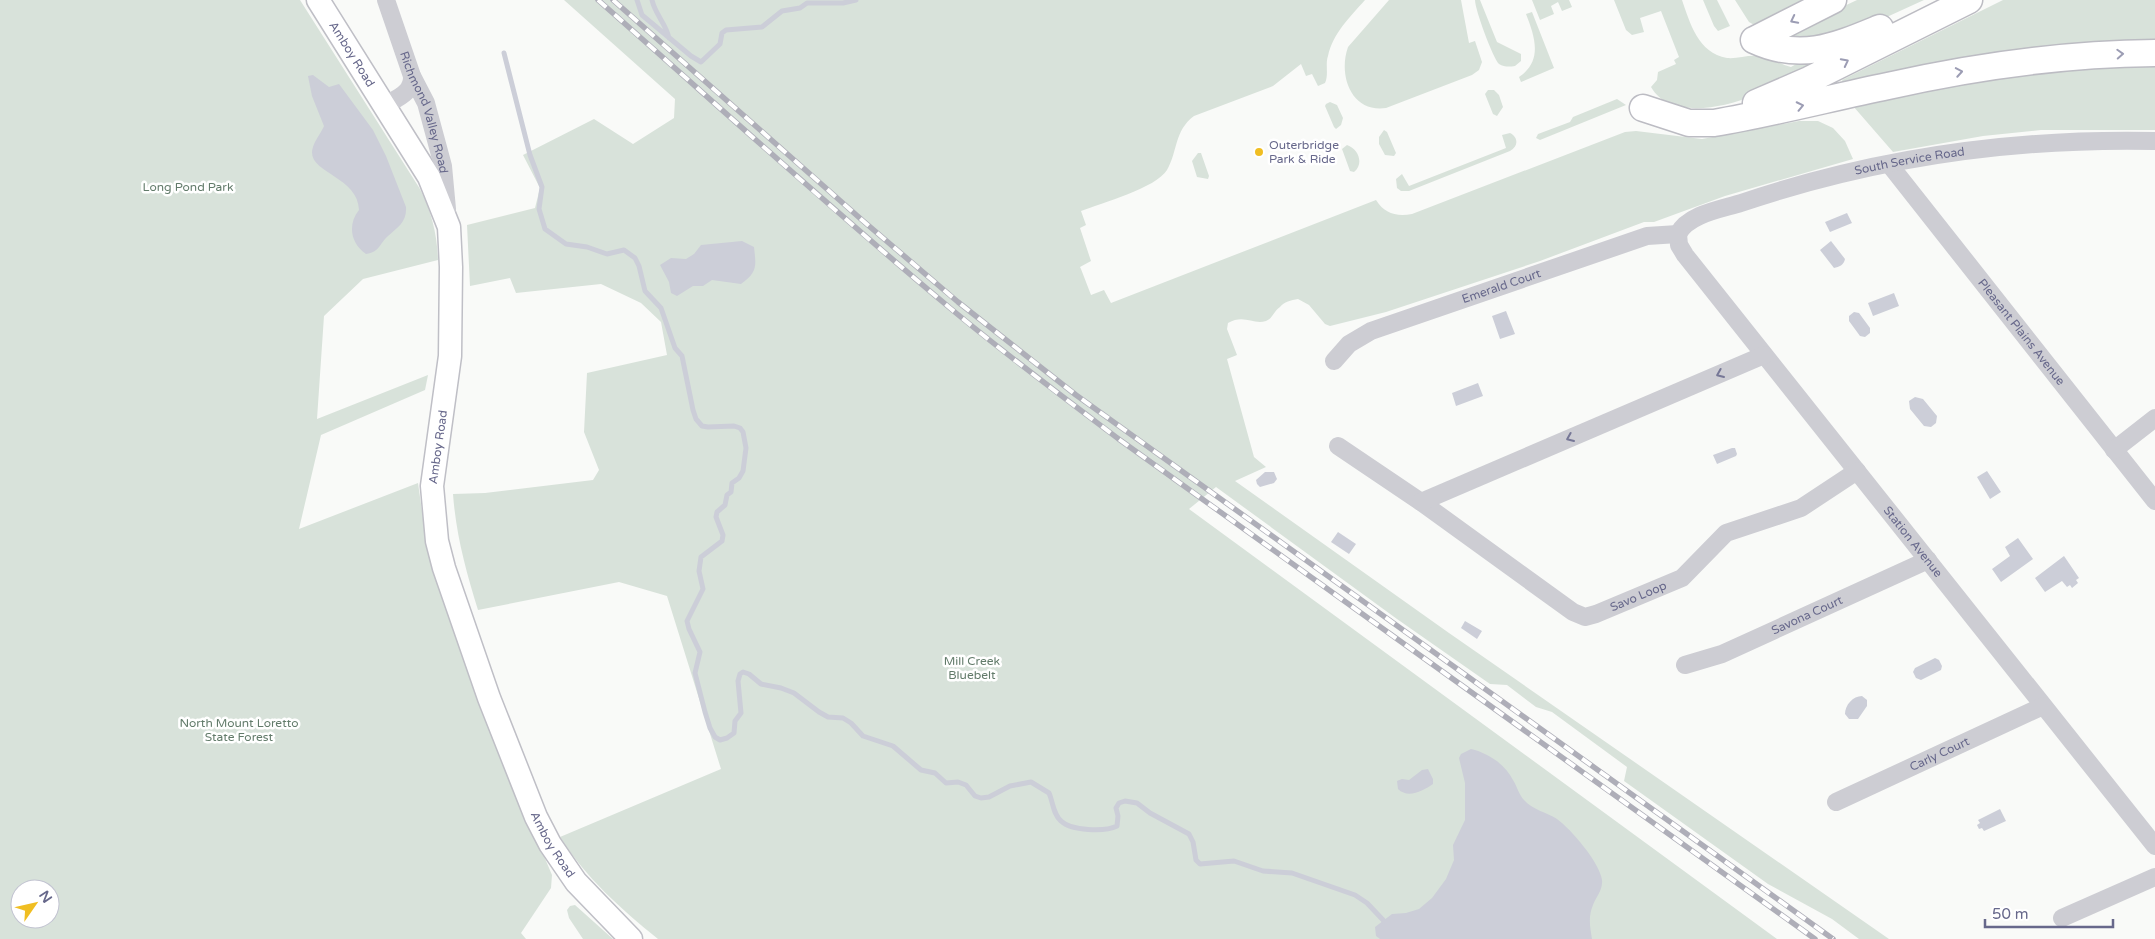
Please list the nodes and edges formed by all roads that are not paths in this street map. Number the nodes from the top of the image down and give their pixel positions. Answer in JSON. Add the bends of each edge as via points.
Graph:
{"nodes":[{"id":1,"x":318,"y":0,"type":"edge"},
{"id":2,"x":386,"y":0,"type":"edge"},
{"id":3,"x":1833,"y":0,"type":"edge"},
{"id":4,"x":1944,"y":0,"type":"edge"},
{"id":5,"x":1969,"y":0,"type":"edge"},
{"id":6,"x":2155,"y":53,"type":"edge"},
{"id":7,"x":412,"y":76,"type":"junction"},
{"id":8,"x":384,"y":106,"type":"junction"},
{"id":9,"x":2155,"y":141,"type":"edge"},
{"id":10,"x":1889,"y":164,"type":"junction"},
{"id":11,"x":449,"y":226,"type":"junction"},
{"id":12,"x":1678,"y":234,"type":"junction"},
{"id":13,"x":1764,"y":355,"type":"junction"},
{"id":14,"x":1334,"y":361,"type":"dead end"},
{"id":15,"x":2155,"y":418,"type":"edge"},
{"id":16,"x":1338,"y":446,"type":"dead end"},
{"id":17,"x":2114,"y":450,"type":"junction"},
{"id":18,"x":1857,"y":471,"type":"junction"},
{"id":19,"x":2155,"y":501,"type":"edge"},
{"id":20,"x":1422,"y":502,"type":"junction"},
{"id":21,"x":1928,"y":560,"type":"junction"},
{"id":22,"x":1685,"y":665,"type":"dead end"},
{"id":23,"x":2043,"y":706,"type":"junction"},
{"id":24,"x":1836,"y":802,"type":"dead end"},
{"id":25,"x":2155,"y":846,"type":"edge"},
{"id":26,"x":2155,"y":877,"type":"edge"},
{"id":27,"x":2062,"y":918,"type":"dead end"},
{"id":28,"x":631,"y":939,"type":"edge"}],
"edges":[{"from":1,"to":8,"type":"main road","name":"Amboy Road"},
{"from":2,"to":7,"type":"street","name":"Richmond Valley Road"},
{"from":3,"to":4,"type":"highway","one_way":true,"via":[[1754,40],[1787,51],[1816,51],[1863,35]]},
{"from":5,"to":6,"type":"highway","via":[[1768,98],[1719,113],[1655,112],[1689,123],[1714,123],[1993,66]]},
{"from":7,"to":8,"type":"street","via":[[408,91]]},
{"from":7,"to":11,"type":"street","name":"Richmond Valley Road","via":[[426,102],[442,166]]},
{"from":8,"to":11,"type":"main road","name":"Amboy Road","via":[[429,177]]},
{"from":9,"to":10,"type":"street","name":"South Service Road","via":[[2026,144]]},
{"from":10,"to":12,"type":"street","name":"South Service Road","via":[[1824,178],[1756,198],[1697,218],[1684,225]]},
{"from":10,"to":17,"type":"street","name":"Pleasant Plains Avenue"},
{"from":11,"to":28,"type":"main road","name":"Amboy Road","via":[[451,342],[448,385],[432,486],[437,541],[489,698],[536,817],[576,882]]},
{"from":12,"to":13,"type":"street","name":"Station Avenue","via":[[1679,245],[1685,255]]},
{"from":12,"to":14,"type":"street","name":"Emerald Court","via":[[1647,236],[1371,331],[1349,344]]},
{"from":13,"to":18,"type":"street","name":"Station Avenue"},
{"from":13,"to":20,"type":"street","one_way":true},
{"from":15,"to":17,"type":"street"},
{"from":16,"to":20,"type":"street","name":"Savo Loop"},
{"from":17,"to":19,"type":"street","name":"Pleasant Plains Avenue"},
{"from":18,"to":20,"type":"street","name":"Savo Loop","via":[[1800,508],[1726,533],[1682,578],[1585,617],[1573,612]]},
{"from":18,"to":21,"type":"street","name":"Station Avenue"},
{"from":21,"to":22,"type":"street","name":"Savona Court","via":[[1722,654]]},
{"from":21,"to":23,"type":"street","name":"Station Avenue"},
{"from":23,"to":24,"type":"street","name":"Carly Court"},
{"from":23,"to":25,"type":"street","name":"Station Avenue"},
{"from":26,"to":27,"type":"street"}]}
